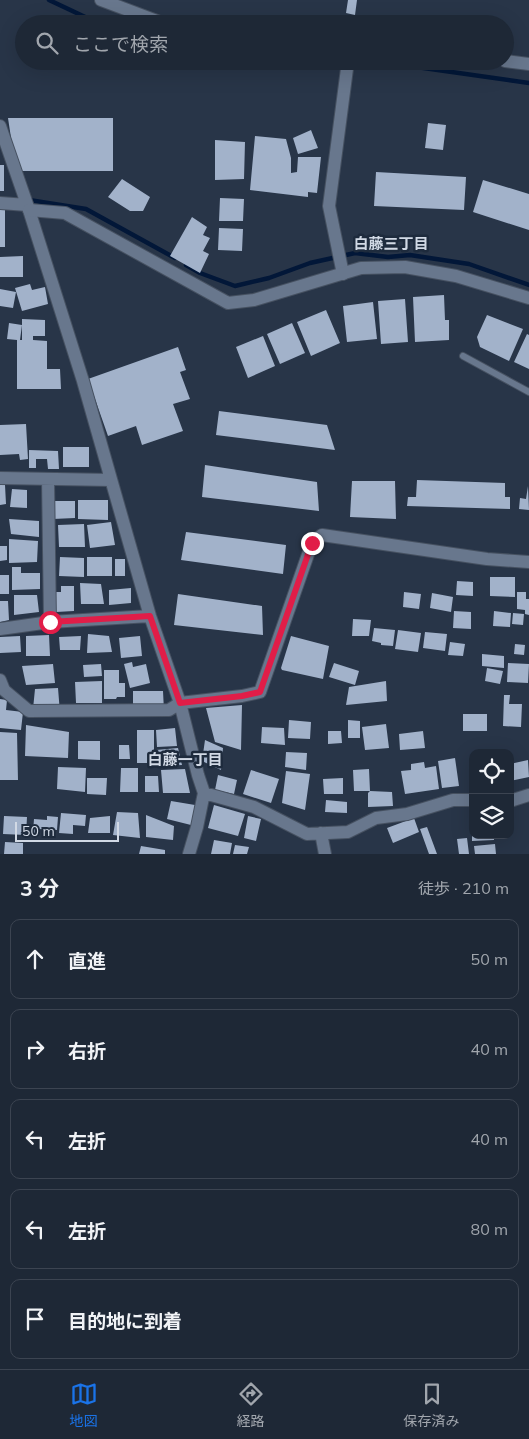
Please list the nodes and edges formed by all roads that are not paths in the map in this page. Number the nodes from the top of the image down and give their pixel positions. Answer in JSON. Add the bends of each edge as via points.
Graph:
{"nodes":[{"id":1,"x":101,"y":0,"type":"edge"},
{"id":2,"x":141,"y":15,"type":"edge"},
{"id":3,"x":514,"y":62,"type":"edge"},
{"id":4,"x":529,"y":64,"type":"edge"},
{"id":5,"x":347,"y":70,"type":"edge"},
{"id":6,"x":0,"y":126,"type":"edge"},
{"id":7,"x":0,"y":203,"type":"edge"},
{"id":8,"x":28,"y":208,"type":"junction"},
{"id":9,"x":343,"y":274,"type":"junction"},
{"id":10,"x":529,"y":298,"type":"edge"},
{"id":11,"x":463,"y":356,"type":"dead end"},
{"id":12,"x":529,"y":392,"type":"edge"},
{"id":13,"x":0,"y":478,"type":"edge"},
{"id":14,"x":48,"y":478,"type":"junction"},
{"id":15,"x":111,"y":480,"type":"junction"},
{"id":16,"x":529,"y":562,"type":"edge"},
{"id":17,"x":150,"y":616,"type":"junction"},
{"id":18,"x":50,"y":622,"type":"junction"},
{"id":19,"x":0,"y":629,"type":"edge"},
{"id":20,"x":0,"y":680,"type":"edge"},
{"id":21,"x":180,"y":703,"type":"junction"},
{"id":22,"x":204,"y":793,"type":"junction"},
{"id":23,"x":529,"y":795,"type":"edge"},
{"id":24,"x":469,"y":800,"type":"edge"},
{"id":25,"x":514,"y":800,"type":"edge"},
{"id":26,"x":321,"y":833,"type":"junction"},
{"id":27,"x":189,"y":854,"type":"edge"},
{"id":28,"x":325,"y":854,"type":"edge"}],
"edges":[{"from":1,"to":2,"type":"street"},
{"from":3,"to":4,"type":"street"},
{"from":5,"to":9,"type":"street","via":[[329,206]]},
{"from":6,"to":8,"type":"street"},
{"from":7,"to":8,"type":"street"},
{"from":8,"to":9,"type":"street","via":[[65,213],[228,303],[254,300]]},
{"from":8,"to":15,"type":"street"},
{"from":9,"to":10,"type":"street","via":[[362,268],[404,267],[456,276]]},
{"from":11,"to":12,"type":"lane"},
{"from":13,"to":14,"type":"street"},
{"from":14,"to":15,"type":"street"},
{"from":14,"to":18,"type":"street"},
{"from":15,"to":17,"type":"street"},
{"from":16,"to":21,"type":"street","via":[[322,535],[312,543],[260,692]]},
{"from":17,"to":18,"type":"street"},
{"from":17,"to":21,"type":"street"},
{"from":18,"to":19,"type":"street"},
{"from":20,"to":21,"type":"street","via":[[4,690],[28,711],[170,710]]},
{"from":21,"to":22,"type":"street"},
{"from":22,"to":26,"type":"street","via":[[254,807],[307,834]]},
{"from":22,"to":27,"type":"street"},
{"from":23,"to":25,"type":"street"},
{"from":24,"to":26,"type":"street","via":[[453,800],[407,814],[376,818],[348,832]]},
{"from":26,"to":28,"type":"street"}]}
